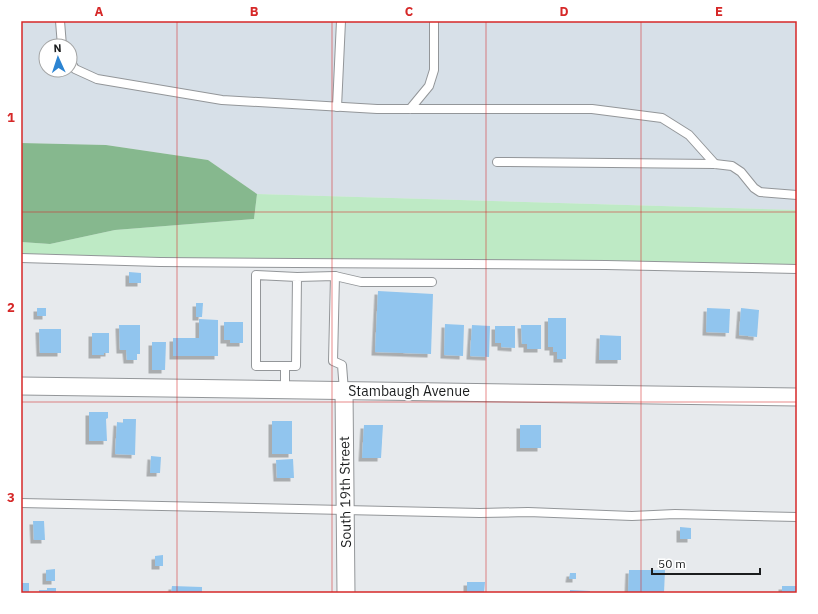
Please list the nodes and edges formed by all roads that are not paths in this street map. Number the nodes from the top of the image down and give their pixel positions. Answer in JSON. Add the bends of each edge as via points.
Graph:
{"nodes":[{"id":1,"x":60,"y":21,"type":"edge"},
{"id":2,"x":341,"y":21,"type":"edge"},
{"id":3,"x":434,"y":21,"type":"edge"},
{"id":4,"x":61,"y":38,"type":"edge"},
{"id":5,"x":78,"y":70,"type":"edge"},
{"id":6,"x":337,"y":107,"type":"junction"},
{"id":7,"x":410,"y":109,"type":"junction"},
{"id":8,"x":497,"y":162,"type":"dead end"},
{"id":9,"x":715,"y":164,"type":"junction"},
{"id":10,"x":797,"y":195,"type":"edge"},
{"id":11,"x":21,"y":258,"type":"edge"},
{"id":12,"x":797,"y":269,"type":"edge"},
{"id":13,"x":335,"y":276,"type":"junction"},
{"id":14,"x":297,"y":277,"type":"junction"},
{"id":15,"x":432,"y":282,"type":"dead end"},
{"id":16,"x":285,"y":366,"type":"junction"},
{"id":17,"x":21,"y":386,"type":"edge"},
{"id":18,"x":285,"y":390,"type":"junction"},
{"id":19,"x":344,"y":391,"type":"junction"},
{"id":20,"x":797,"y":397,"type":"edge"},
{"id":21,"x":21,"y":503,"type":"edge"},
{"id":22,"x":345,"y":509,"type":"junction"},
{"id":23,"x":797,"y":517,"type":"edge"},
{"id":24,"x":346,"y":593,"type":"edge"}],
"edges":[{"from":1,"to":4,"type":"lane"},
{"from":2,"to":6,"type":"lane"},
{"from":3,"to":7,"type":"lane","via":[[434,70],[429,86]]},
{"from":5,"to":6,"type":"lane","via":[[97,80],[222,100]]},
{"from":6,"to":7,"type":"lane"},
{"from":7,"to":9,"type":"lane","via":[[592,109],[662,118],[689,134]]},
{"from":8,"to":9,"type":"lane"},
{"from":9,"to":10,"type":"lane","via":[[732,166],[760,192]]},
{"from":11,"to":12,"type":"lane","via":[[160,262]]},
{"from":13,"to":14,"type":"lane"},
{"from":13,"to":15,"type":"lane","via":[[361,282]]},
{"from":13,"to":19,"type":"lane","via":[[333,361],[342,365]]},
{"from":14,"to":16,"type":"lane","via":[[296,366]]},
{"from":14,"to":16,"type":"lane","via":[[256,275],[256,366]]},
{"from":16,"to":18,"type":"lane"},
{"from":17,"to":18,"type":"street","name":"Stambaugh Avenue"},
{"from":18,"to":19,"type":"street","name":"Stambaugh Avenue"},
{"from":19,"to":20,"type":"street","name":"Stambaugh Avenue"},
{"from":19,"to":22,"type":"street","name":"South 19th Street"},
{"from":21,"to":22,"type":"lane"},
{"from":22,"to":23,"type":"lane"},
{"from":22,"to":24,"type":"street","name":"South 19th Street"}]}
